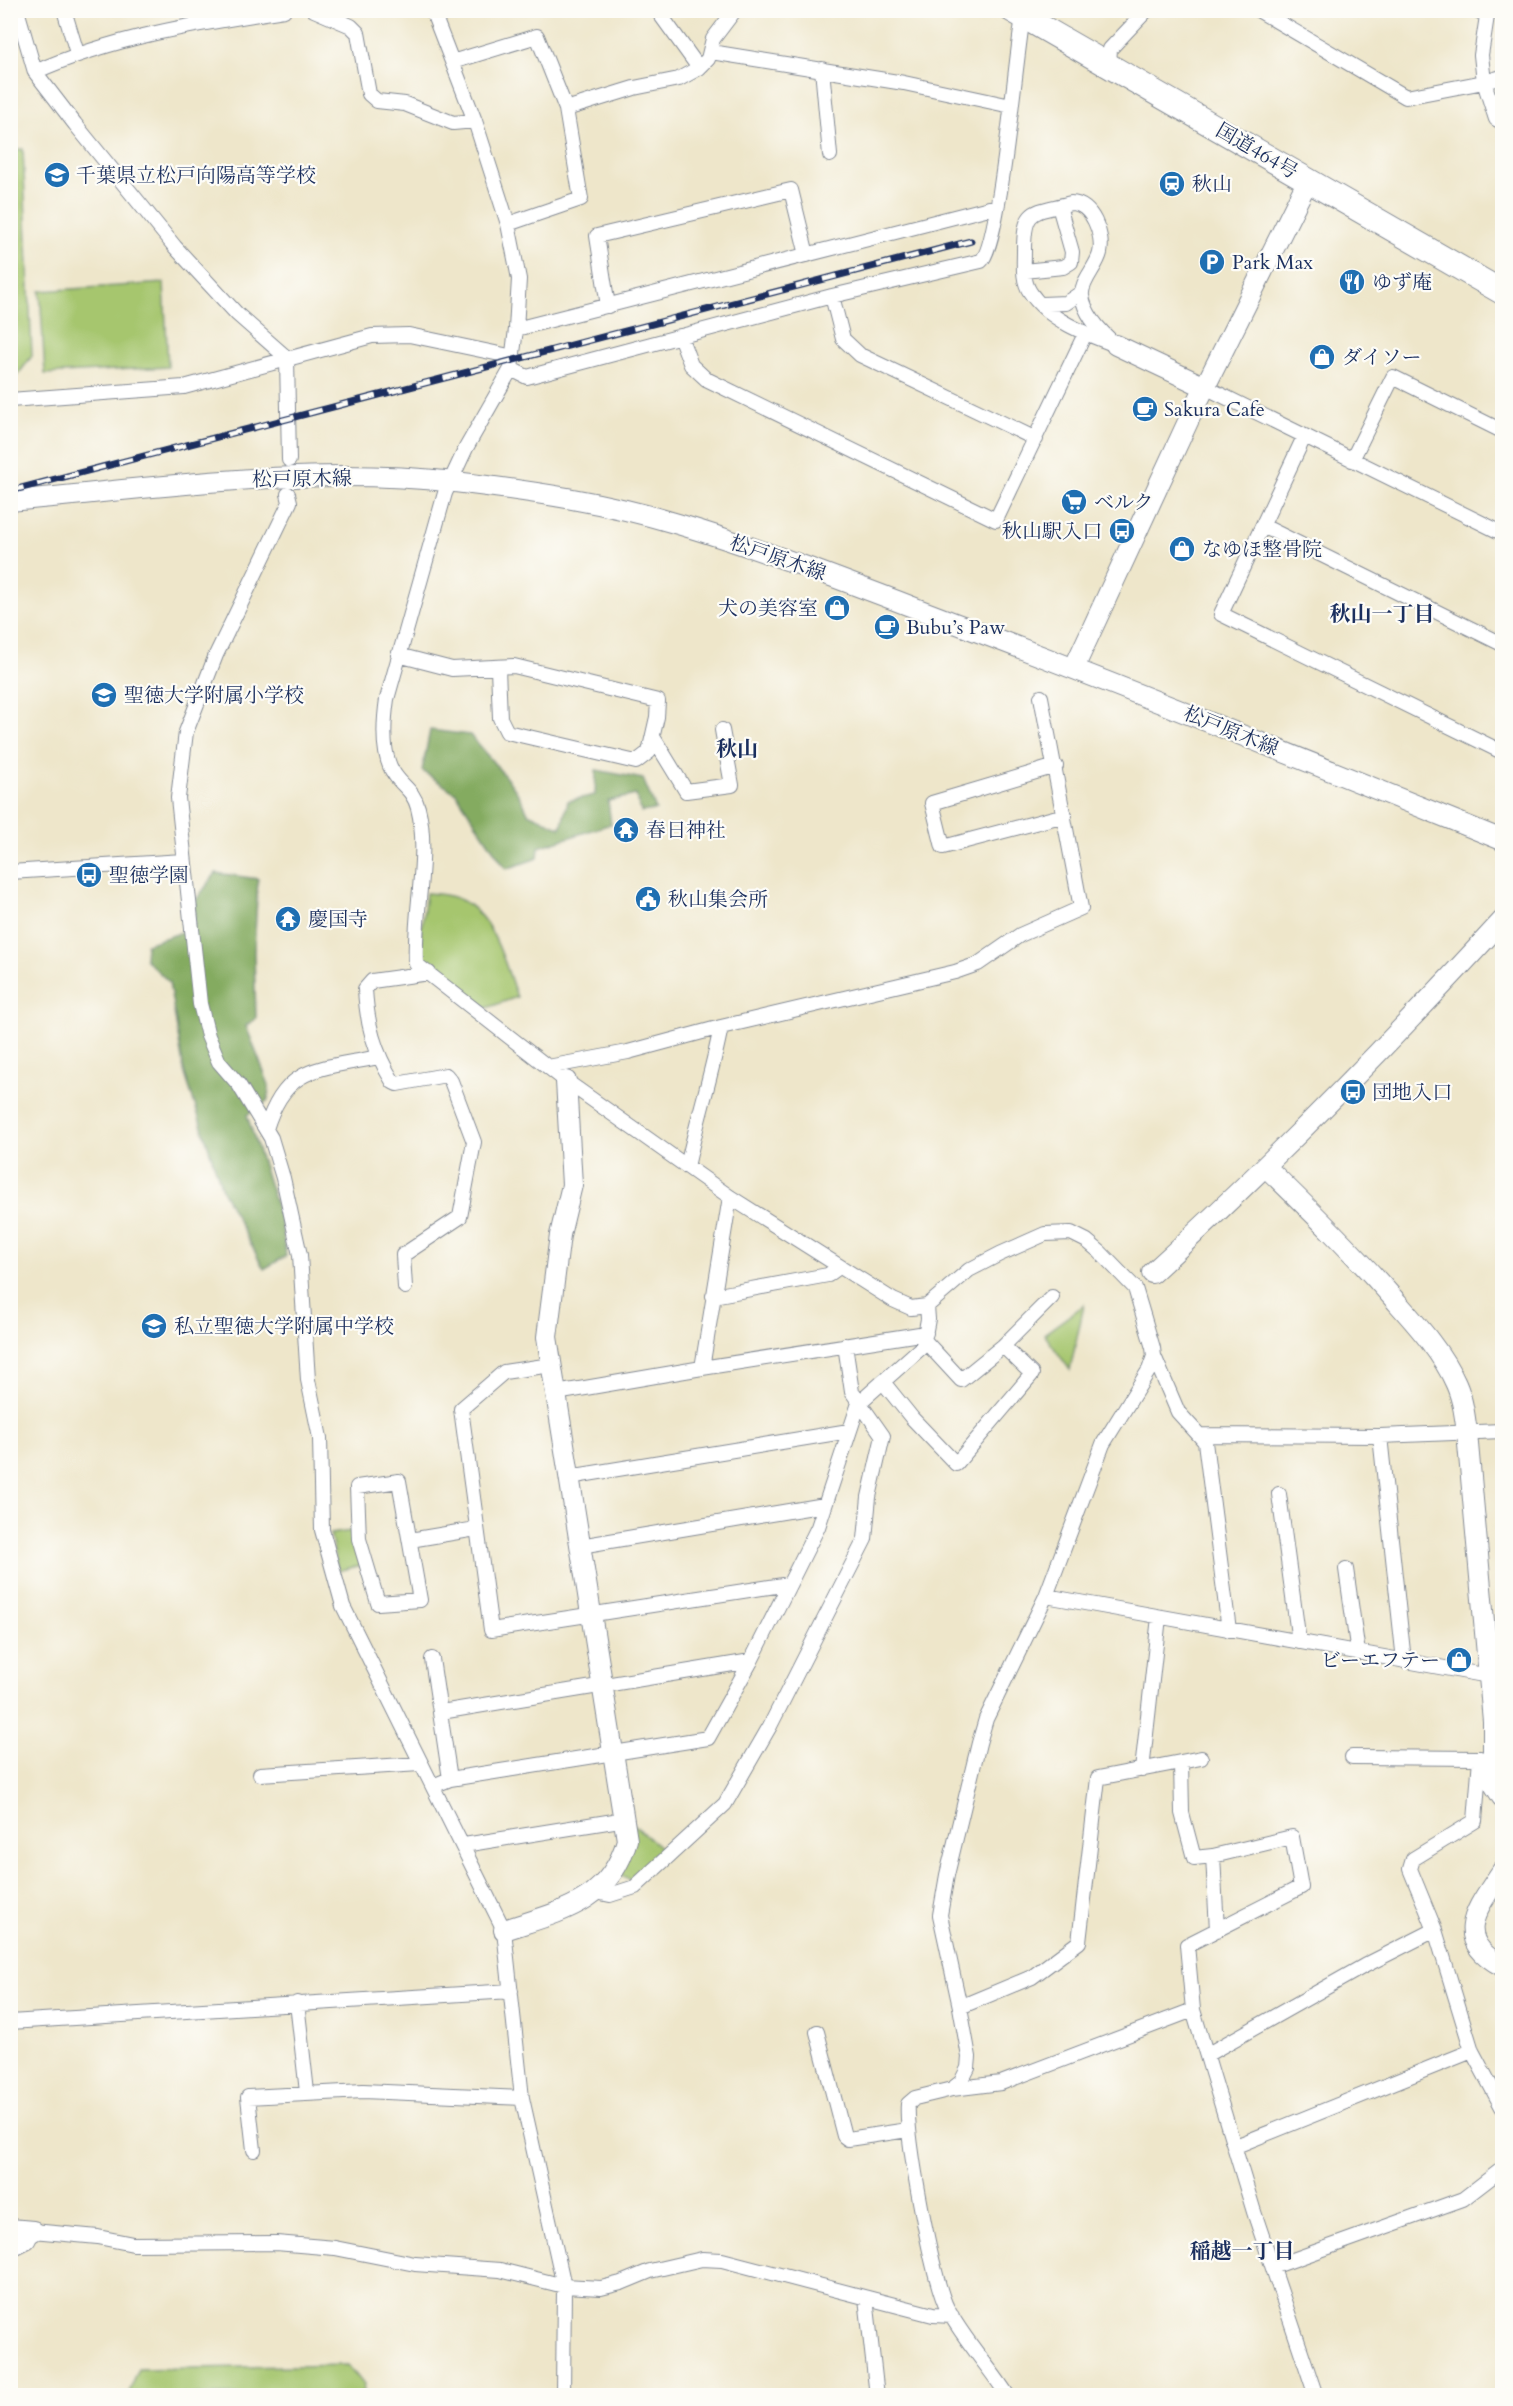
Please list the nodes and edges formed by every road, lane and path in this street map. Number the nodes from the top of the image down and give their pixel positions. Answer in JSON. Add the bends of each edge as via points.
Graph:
{"nodes":[{"id":1,"x":17,"y":10,"type":"edge"},
{"id":2,"x":64,"y":10,"type":"edge"},
{"id":3,"x":284,"y":10,"type":"edge"},
{"id":4,"x":314,"y":10,"type":"edge"},
{"id":5,"x":432,"y":10,"type":"edge"},
{"id":6,"x":657,"y":10,"type":"edge"},
{"id":7,"x":735,"y":10,"type":"edge"},
{"id":8,"x":1147,"y":10,"type":"edge"},
{"id":9,"x":1258,"y":10,"type":"edge"},
{"id":10,"x":1484,"y":12,"type":"edge"},
{"id":11,"x":1026,"y":15,"type":"edge"},
{"id":12,"x":711,"y":52,"type":"junction"},
{"id":13,"x":77,"y":54,"type":"junction"},
{"id":14,"x":452,"y":62,"type":"junction"},
{"id":15,"x":1108,"y":64,"type":"junction"},
{"id":16,"x":699,"y":68,"type":"junction"},
{"id":17,"x":822,"y":69,"type":"junction"},
{"id":18,"x":35,"y":72,"type":"junction"},
{"id":19,"x":1503,"y":77,"type":"edge"},
{"id":20,"x":1485,"y":82,"type":"junction"},
{"id":21,"x":1011,"y":106,"type":"junction"},
{"id":22,"x":566,"y":109,"type":"junction"},
{"id":23,"x":475,"y":121,"type":"junction"},
{"id":24,"x":1503,"y":122,"type":"edge"},
{"id":25,"x":830,"y":155,"type":"dead end"},
{"id":26,"x":1308,"y":180,"type":"junction"},
{"id":27,"x":997,"y":206,"type":"junction"},
{"id":28,"x":1059,"y":206,"type":"junction"},
{"id":29,"x":508,"y":225,"type":"junction"},
{"id":30,"x":807,"y":255,"type":"junction"},
{"id":31,"x":1024,"y":271,"type":"junction"},
{"id":32,"x":1082,"y":292,"type":"junction"},
{"id":33,"x":1503,"y":292,"type":"edge"},
{"id":34,"x":832,"y":296,"type":"junction"},
{"id":35,"x":1042,"y":304,"type":"junction"},
{"id":36,"x":608,"y":306,"type":"junction"},
{"id":37,"x":516,"y":329,"type":"junction"},
{"id":38,"x":1085,"y":334,"type":"junction"},
{"id":39,"x":680,"y":336,"type":"junction"},
{"id":40,"x":1116,"y":345,"type":"junction"},
{"id":41,"x":287,"y":358,"type":"junction"},
{"id":42,"x":513,"y":363,"type":"junction"},
{"id":43,"x":1205,"y":387,"type":"junction"},
{"id":44,"x":10,"y":400,"type":"edge"},
{"id":45,"x":1503,"y":430,"type":"edge"},
{"id":46,"x":1304,"y":437,"type":"junction"},
{"id":47,"x":1036,"y":439,"type":"junction"},
{"id":48,"x":1352,"y":459,"type":"junction"},
{"id":49,"x":289,"y":460,"type":"dead end"},
{"id":50,"x":450,"y":482,"type":"junction"},
{"id":51,"x":288,"y":494,"type":"dead end"},
{"id":52,"x":10,"y":501,"type":"edge"},
{"id":53,"x":1263,"y":526,"type":"junction"},
{"id":54,"x":1503,"y":533,"type":"edge"},
{"id":55,"x":1503,"y":644,"type":"edge"},
{"id":56,"x":398,"y":654,"type":"junction"},
{"id":57,"x":498,"y":668,"type":"junction"},
{"id":58,"x":1074,"y":668,"type":"junction"},
{"id":59,"x":1041,"y":697,"type":"dead end"},
{"id":60,"x":722,"y":730,"type":"dead end"},
{"id":61,"x":653,"y":737,"type":"junction"},
{"id":62,"x":1503,"y":752,"type":"edge"},
{"id":63,"x":1056,"y":766,"type":"junction"},
{"id":64,"x":1065,"y":815,"type":"junction"},
{"id":65,"x":1503,"y":840,"type":"edge"},
{"id":66,"x":183,"y":861,"type":"junction"},
{"id":67,"x":10,"y":872,"type":"edge"},
{"id":68,"x":1503,"y":921,"type":"edge"},
{"id":69,"x":429,"y":974,"type":"junction"},
{"id":70,"x":721,"y":1027,"type":"junction"},
{"id":71,"x":378,"y":1057,"type":"junction"},
{"id":72,"x":548,"y":1066,"type":"junction"},
{"id":73,"x":566,"y":1080,"type":"junction"},
{"id":74,"x":266,"y":1129,"type":"junction"},
{"id":75,"x":687,"y":1167,"type":"junction"},
{"id":76,"x":1266,"y":1167,"type":"junction"},
{"id":77,"x":730,"y":1197,"type":"junction"},
{"id":78,"x":839,"y":1267,"type":"junction"},
{"id":79,"x":1152,"y":1273,"type":"joint"},
{"id":80,"x":405,"y":1287,"type":"dead end"},
{"id":81,"x":1138,"y":1294,"type":"junction"},
{"id":82,"x":713,"y":1296,"type":"junction"},
{"id":83,"x":1052,"y":1297,"type":"dead end"},
{"id":84,"x":927,"y":1306,"type":"junction"},
{"id":85,"x":925,"y":1337,"type":"junction"},
{"id":86,"x":845,"y":1345,"type":"junction"},
{"id":87,"x":1003,"y":1346,"type":"junction"},
{"id":88,"x":1154,"y":1356,"type":"junction"},
{"id":89,"x":551,"y":1365,"type":"junction"},
{"id":90,"x":702,"y":1368,"type":"junction"},
{"id":91,"x":883,"y":1382,"type":"junction"},
{"id":92,"x":556,"y":1393,"type":"junction"},
{"id":93,"x":860,"y":1403,"type":"junction"},
{"id":94,"x":849,"y":1431,"type":"junction"},
{"id":95,"x":1503,"y":1431,"type":"edge"},
{"id":96,"x":1467,"y":1433,"type":"junction"},
{"id":97,"x":1199,"y":1435,"type":"junction"},
{"id":98,"x":1380,"y":1436,"type":"junction"},
{"id":99,"x":569,"y":1477,"type":"junction"},
{"id":100,"x":1279,"y":1494,"type":"dead end"},
{"id":101,"x":825,"y":1505,"type":"junction"},
{"id":102,"x":476,"y":1529,"type":"junction"},
{"id":103,"x":410,"y":1540,"type":"junction"},
{"id":104,"x":580,"y":1546,"type":"junction"},
{"id":105,"x":1346,"y":1569,"type":"dead end"},
{"id":106,"x":789,"y":1584,"type":"junction"},
{"id":107,"x":1046,"y":1596,"type":"junction"},
{"id":108,"x":592,"y":1616,"type":"junction"},
{"id":109,"x":1159,"y":1617,"type":"junction"},
{"id":110,"x":1229,"y":1629,"type":"junction"},
{"id":111,"x":1299,"y":1642,"type":"junction"},
{"id":112,"x":1358,"y":1653,"type":"junction"},
{"id":113,"x":432,"y":1659,"type":"dead end"},
{"id":114,"x":751,"y":1661,"type":"junction"},
{"id":115,"x":1404,"y":1661,"type":"junction"},
{"id":116,"x":1489,"y":1676,"type":"junction"},
{"id":117,"x":604,"y":1685,"type":"junction"},
{"id":118,"x":441,"y":1712,"type":"junction"},
{"id":119,"x":615,"y":1753,"type":"junction"},
{"id":120,"x":1352,"y":1757,"type":"dead end"},
{"id":121,"x":1201,"y":1758,"type":"dead end"},
{"id":122,"x":1486,"y":1758,"type":"junction"},
{"id":123,"x":1181,"y":1762,"type":"junction"},
{"id":124,"x":420,"y":1764,"type":"junction"},
{"id":125,"x":1142,"y":1770,"type":"junction"},
{"id":126,"x":260,"y":1774,"type":"dead end"},
{"id":127,"x":450,"y":1779,"type":"junction"},
{"id":128,"x":433,"y":1786,"type":"junction"},
{"id":129,"x":1503,"y":1797,"type":"edge"},
{"id":130,"x":626,"y":1819,"type":"junction"},
{"id":131,"x":464,"y":1845,"type":"junction"},
{"id":132,"x":1213,"y":1856,"type":"junction"},
{"id":133,"x":1503,"y":1871,"type":"edge"},
{"id":134,"x":596,"y":1892,"type":"junction"},
{"id":135,"x":504,"y":1930,"type":"junction"},
{"id":136,"x":1217,"y":1930,"type":"junction"},
{"id":137,"x":1435,"y":1930,"type":"junction"},
{"id":138,"x":1503,"y":1966,"type":"edge"},
{"id":139,"x":511,"y":1990,"type":"junction"},
{"id":140,"x":297,"y":2003,"type":"junction"},
{"id":141,"x":960,"y":2007,"type":"junction"},
{"id":142,"x":1193,"y":2010,"type":"junction"},
{"id":143,"x":10,"y":2022,"type":"edge"},
{"id":144,"x":817,"y":2032,"type":"dead end"},
{"id":145,"x":1472,"y":2051,"type":"junction"},
{"id":146,"x":1208,"y":2054,"type":"junction"},
{"id":147,"x":952,"y":2089,"type":"junction"},
{"id":148,"x":307,"y":2092,"type":"junction"},
{"id":149,"x":522,"y":2098,"type":"junction"},
{"id":150,"x":1503,"y":2107,"type":"edge"},
{"id":151,"x":908,"y":2130,"type":"junction"},
{"id":152,"x":1236,"y":2146,"type":"junction"},
{"id":153,"x":254,"y":2150,"type":"dead end"},
{"id":154,"x":1503,"y":2169,"type":"edge"},
{"id":155,"x":10,"y":2229,"type":"edge"},
{"id":156,"x":33,"y":2231,"type":"junction"},
{"id":157,"x":10,"y":2250,"type":"edge"},
{"id":158,"x":1273,"y":2267,"type":"junction"},
{"id":159,"x":564,"y":2286,"type":"junction"},
{"id":160,"x":866,"y":2298,"type":"junction"},
{"id":161,"x":952,"y":2316,"type":"junction"},
{"id":162,"x":563,"y":2396,"type":"edge"},
{"id":163,"x":877,"y":2396,"type":"edge"},
{"id":164,"x":1008,"y":2396,"type":"edge"},
{"id":165,"x":1316,"y":2396,"type":"edge"}],
"edges":[{"from":1,"to":18,"type":"street"},
{"from":2,"to":13,"type":"street"},
{"from":3,"to":13,"type":"street","via":[[121,41]]},
{"from":4,"to":23,"type":"street","via":[[358,33],[369,94],[377,101],[405,104],[453,123]]},
{"from":5,"to":14,"type":"street"},
{"from":6,"to":16,"type":"street"},
{"from":7,"to":12,"type":"street","via":[[713,39]]},
{"from":8,"to":15,"type":"street","via":[[1110,50]]},
{"from":9,"to":20,"type":"street","via":[[1406,97]]},
{"from":10,"to":20,"type":"street","via":[[1481,55]]},
{"from":11,"to":15,"type":"highway","name":"国道464号"},
{"from":11,"to":21,"type":"street"},
{"from":12,"to":16,"type":"street"},
{"from":12,"to":17,"type":"street"},
{"from":13,"to":18,"type":"street"},
{"from":14,"to":22,"type":"street","via":[[537,36]]},
{"from":14,"to":23,"type":"street"},
{"from":15,"to":26,"type":"highway","name":"国道464号"},
{"from":16,"to":22,"type":"street","via":[[679,79]]},
{"from":17,"to":21,"type":"street"},
{"from":17,"to":25,"type":"street"},
{"from":18,"to":41,"type":"street","via":[[175,247],[237,314]]},
{"from":19,"to":20,"type":"street"},
{"from":20,"to":24,"type":"street","via":[[1496,119]]},
{"from":21,"to":27,"type":"street"},
{"from":22,"to":29,"type":"street","via":[[581,200]]},
{"from":23,"to":29,"type":"street"},
{"from":26,"to":33,"type":"highway","name":"国道464号"},
{"from":26,"to":43,"type":"street"},
{"from":27,"to":30,"type":"street"},
{"from":27,"to":34,"type":"street","via":[[990,244],[981,261]]},
{"from":28,"to":31,"type":"street","via":[[1032,213],[1028,219]]},
{"from":28,"to":31,"type":"street","via":[[1072,252],[1071,262],[1063,267]]},
{"from":28,"to":32,"type":"street","via":[[1077,203],[1084,207],[1093,217],[1100,240],[1100,254]]},
{"from":29,"to":37,"type":"street","via":[[519,279]]},
{"from":30,"to":36,"type":"street"},
{"from":30,"to":36,"type":"street","via":[[791,190],[597,236]]},
{"from":31,"to":35,"type":"street","via":[[1029,291]]},
{"from":32,"to":35,"type":"street","via":[[1066,303]]},
{"from":32,"to":40,"type":"street","via":[[1099,329]]},
{"from":34,"to":39,"type":"street"},
{"from":34,"to":47,"type":"street","via":[[843,339],[860,355]]},
{"from":35,"to":38,"type":"street"},
{"from":36,"to":37,"type":"street"},
{"from":37,"to":42,"type":"street"},
{"from":38,"to":40,"type":"street"},
{"from":38,"to":47,"type":"street"},
{"from":39,"to":42,"type":"street","via":[[528,377]]},
{"from":39,"to":47,"type":"street","via":[[691,365],[706,379],[996,520]]},
{"from":40,"to":43,"type":"street"},
{"from":41,"to":42,"type":"street","via":[[372,336],[398,334]]},
{"from":41,"to":44,"type":"street","via":[[184,387]]},
{"from":41,"to":49,"type":"street"},
{"from":42,"to":50,"type":"street"},
{"from":43,"to":46,"type":"street"},
{"from":43,"to":58,"type":"street"},
{"from":45,"to":48,"type":"street","via":[[1393,377]]},
{"from":46,"to":48,"type":"street"},
{"from":46,"to":53,"type":"street"},
{"from":48,"to":54,"type":"street"},
{"from":50,"to":52,"type":"street","name":"松戸原木線","via":[[342,476],[283,478]]},
{"from":50,"to":56,"type":"street"},
{"from":50,"to":58,"type":"street","name":"松戸原木線","via":[[561,496],[675,523],[786,560]]},
{"from":51,"to":66,"type":"street","via":[[290,502],[216,655],[186,732],[178,798]]},
{"from":53,"to":55,"type":"street"},
{"from":53,"to":62,"type":"street","via":[[1221,614]]},
{"from":56,"to":57,"type":"street","via":[[452,669]]},
{"from":56,"to":69,"type":"street","via":[[387,699],[385,737],[391,768],[410,789],[418,809],[422,848],[416,963]]},
{"from":57,"to":61,"type":"street","via":[[514,666],[658,701]]},
{"from":57,"to":61,"type":"street","via":[[500,718],[507,732],[636,762],[650,752]]},
{"from":58,"to":65,"type":"street","name":"松戸原木線"},
{"from":59,"to":63,"type":"street"},
{"from":60,"to":61,"type":"street","via":[[732,785],[686,791]]},
{"from":63,"to":64,"type":"street"},
{"from":63,"to":64,"type":"street","via":[[932,803],[943,847]]},
{"from":64,"to":70,"type":"street","via":[[1082,908],[1020,935],[978,964],[908,985]]},
{"from":66,"to":67,"type":"street"},
{"from":66,"to":74,"type":"street","via":[[200,1004],[208,1036],[219,1062],[239,1085]]},
{"from":68,"to":76,"type":"street","via":[[1392,1042]]},
{"from":69,"to":71,"type":"street","via":[[372,981],[365,989],[367,1021]]},
{"from":69,"to":72,"type":"street"},
{"from":70,"to":72,"type":"street","via":[[628,1052]]},
{"from":70,"to":75,"type":"street"},
{"from":71,"to":74,"type":"street","via":[[307,1072],[296,1079],[274,1104]]},
{"from":71,"to":80,"type":"street","via":[[397,1084],[446,1075],[474,1142],[460,1217],[403,1254]]},
{"from":72,"to":73,"type":"street"},
{"from":73,"to":75,"type":"street"},
{"from":73,"to":89,"type":"street","via":[[572,1185],[560,1235],[547,1326]]},
{"from":74,"to":124,"type":"street","via":[[283,1178],[300,1255],[308,1380],[320,1438],[322,1530],[343,1606]]},
{"from":75,"to":77,"type":"street"},
{"from":76,"to":79,"type":"street"},
{"from":76,"to":96,"type":"street","via":[[1348,1247],[1432,1344],[1457,1385]]},
{"from":77,"to":78,"type":"street"},
{"from":77,"to":82,"type":"street"},
{"from":78,"to":82,"type":"street","via":[[828,1275]]},
{"from":78,"to":84,"type":"street","via":[[893,1300],[912,1308]]},
{"from":79,"to":81,"type":"street"},
{"from":81,"to":84,"type":"street","via":[[1128,1279],[1087,1241],[1071,1233],[1045,1234],[969,1270]]},
{"from":81,"to":88,"type":"street"},
{"from":82,"to":90,"type":"street"},
{"from":83,"to":87,"type":"street"},
{"from":84,"to":85,"type":"street"},
{"from":85,"to":86,"type":"street"},
{"from":85,"to":87,"type":"street","via":[[961,1380]]},
{"from":85,"to":91,"type":"street","via":[[923,1347]]},
{"from":86,"to":90,"type":"street"},
{"from":86,"to":93,"type":"street","via":[[852,1392]]},
{"from":87,"to":91,"type":"street","via":[[1032,1374],[956,1464]]},
{"from":88,"to":97,"type":"street","via":[[1178,1412]]},
{"from":88,"to":107,"type":"street","via":[[1102,1444]]},
{"from":89,"to":92,"type":"street"},
{"from":89,"to":102,"type":"street","via":[[504,1372],[461,1409]]},
{"from":90,"to":92,"type":"street"},
{"from":91,"to":93,"type":"street"},
{"from":92,"to":99,"type":"street"},
{"from":93,"to":94,"type":"street"},
{"from":93,"to":134,"type":"street","via":[[883,1436],[869,1497],[865,1539],[770,1726],[725,1804],[635,1887],[610,1895]]},
{"from":94,"to":99,"type":"street"},
{"from":94,"to":101,"type":"street"},
{"from":95,"to":96,"type":"street"},
{"from":96,"to":98,"type":"street"},
{"from":96,"to":116,"type":"street"},
{"from":97,"to":98,"type":"street"},
{"from":97,"to":110,"type":"street","via":[[1205,1442]]},
{"from":98,"to":115,"type":"street"},
{"from":99,"to":104,"type":"street"},
{"from":100,"to":111,"type":"street"},
{"from":101,"to":104,"type":"street"},
{"from":101,"to":106,"type":"street"},
{"from":102,"to":103,"type":"street"},
{"from":102,"to":108,"type":"street","via":[[491,1630]]},
{"from":103,"to":103,"type":"street","via":[[420,1600],[378,1603],[358,1539],[357,1486],[399,1481]]},
{"from":104,"to":108,"type":"street"},
{"from":105,"to":112,"type":"street"},
{"from":106,"to":108,"type":"street"},
{"from":106,"to":114,"type":"street"},
{"from":107,"to":109,"type":"street"},
{"from":107,"to":141,"type":"street","via":[[986,1719],[946,1875],[940,1915]]},
{"from":108,"to":117,"type":"street"},
{"from":109,"to":110,"type":"street"},
{"from":109,"to":125,"type":"street"},
{"from":110,"to":111,"type":"street"},
{"from":111,"to":112,"type":"street"},
{"from":112,"to":115,"type":"street"},
{"from":113,"to":118,"type":"street"},
{"from":114,"to":117,"type":"street"},
{"from":114,"to":119,"type":"street","via":[[708,1738]]},
{"from":115,"to":116,"type":"street"},
{"from":116,"to":122,"type":"street","via":[[1493,1720]]},
{"from":117,"to":118,"type":"street"},
{"from":117,"to":119,"type":"street"},
{"from":118,"to":127,"type":"street"},
{"from":119,"to":127,"type":"street"},
{"from":119,"to":130,"type":"street"},
{"from":120,"to":122,"type":"street"},
{"from":121,"to":123,"type":"street"},
{"from":122,"to":129,"type":"street","via":[[1493,1783]]},
{"from":122,"to":137,"type":"street","via":[[1475,1821],[1413,1859],[1410,1869]]},
{"from":123,"to":125,"type":"street"},
{"from":123,"to":132,"type":"street","via":[[1182,1813],[1194,1858]]},
{"from":124,"to":126,"type":"street"},
{"from":124,"to":128,"type":"street"},
{"from":125,"to":141,"type":"street","via":[[1098,1778],[1078,1942],[1032,1977]]},
{"from":127,"to":128,"type":"street"},
{"from":128,"to":131,"type":"street"},
{"from":130,"to":131,"type":"street"},
{"from":130,"to":134,"type":"street","via":[[623,1856],[616,1871]]},
{"from":131,"to":135,"type":"street"},
{"from":132,"to":136,"type":"street"},
{"from":132,"to":136,"type":"street","via":[[1292,1837],[1301,1887]]},
{"from":133,"to":138,"type":"street","via":[[1474,1914],[1472,1936],[1481,1951]]},
{"from":134,"to":135,"type":"street","via":[[569,1909]]},
{"from":135,"to":139,"type":"street"},
{"from":136,"to":142,"type":"street","via":[[1187,1945]]},
{"from":137,"to":145,"type":"street"},
{"from":137,"to":146,"type":"street"},
{"from":139,"to":140,"type":"street"},
{"from":139,"to":149,"type":"street"},
{"from":140,"to":143,"type":"street"},
{"from":140,"to":148,"type":"street"},
{"from":141,"to":147,"type":"street","via":[[969,2056],[965,2076]]},
{"from":142,"to":146,"type":"street"},
{"from":142,"to":147,"type":"street","via":[[1001,2083]]},
{"from":144,"to":151,"type":"street","via":[[844,2136],[848,2139]]},
{"from":145,"to":150,"type":"street"},
{"from":145,"to":152,"type":"street"},
{"from":146,"to":152,"type":"street"},
{"from":147,"to":151,"type":"street","via":[[915,2098],[908,2104]]},
{"from":148,"to":149,"type":"street"},
{"from":148,"to":153,"type":"street","via":[[248,2097]]},
{"from":149,"to":159,"type":"street"},
{"from":151,"to":161,"type":"street","via":[[933,2257],[945,2306]]},
{"from":152,"to":158,"type":"street"},
{"from":154,"to":158,"type":"street","via":[[1462,2199]]},
{"from":155,"to":156,"type":"street"},
{"from":156,"to":157,"type":"street","via":[[28,2241]]},
{"from":156,"to":159,"type":"street","via":[[133,2244],[276,2242],[335,2248],[415,2264],[500,2270]]},
{"from":158,"to":165,"type":"street"},
{"from":159,"to":160,"type":"street","via":[[601,2288],[702,2259],[739,2264]]},
{"from":159,"to":162,"type":"street"},
{"from":160,"to":161,"type":"street"},
{"from":160,"to":163,"type":"street"},
{"from":161,"to":164,"type":"street"}]}
